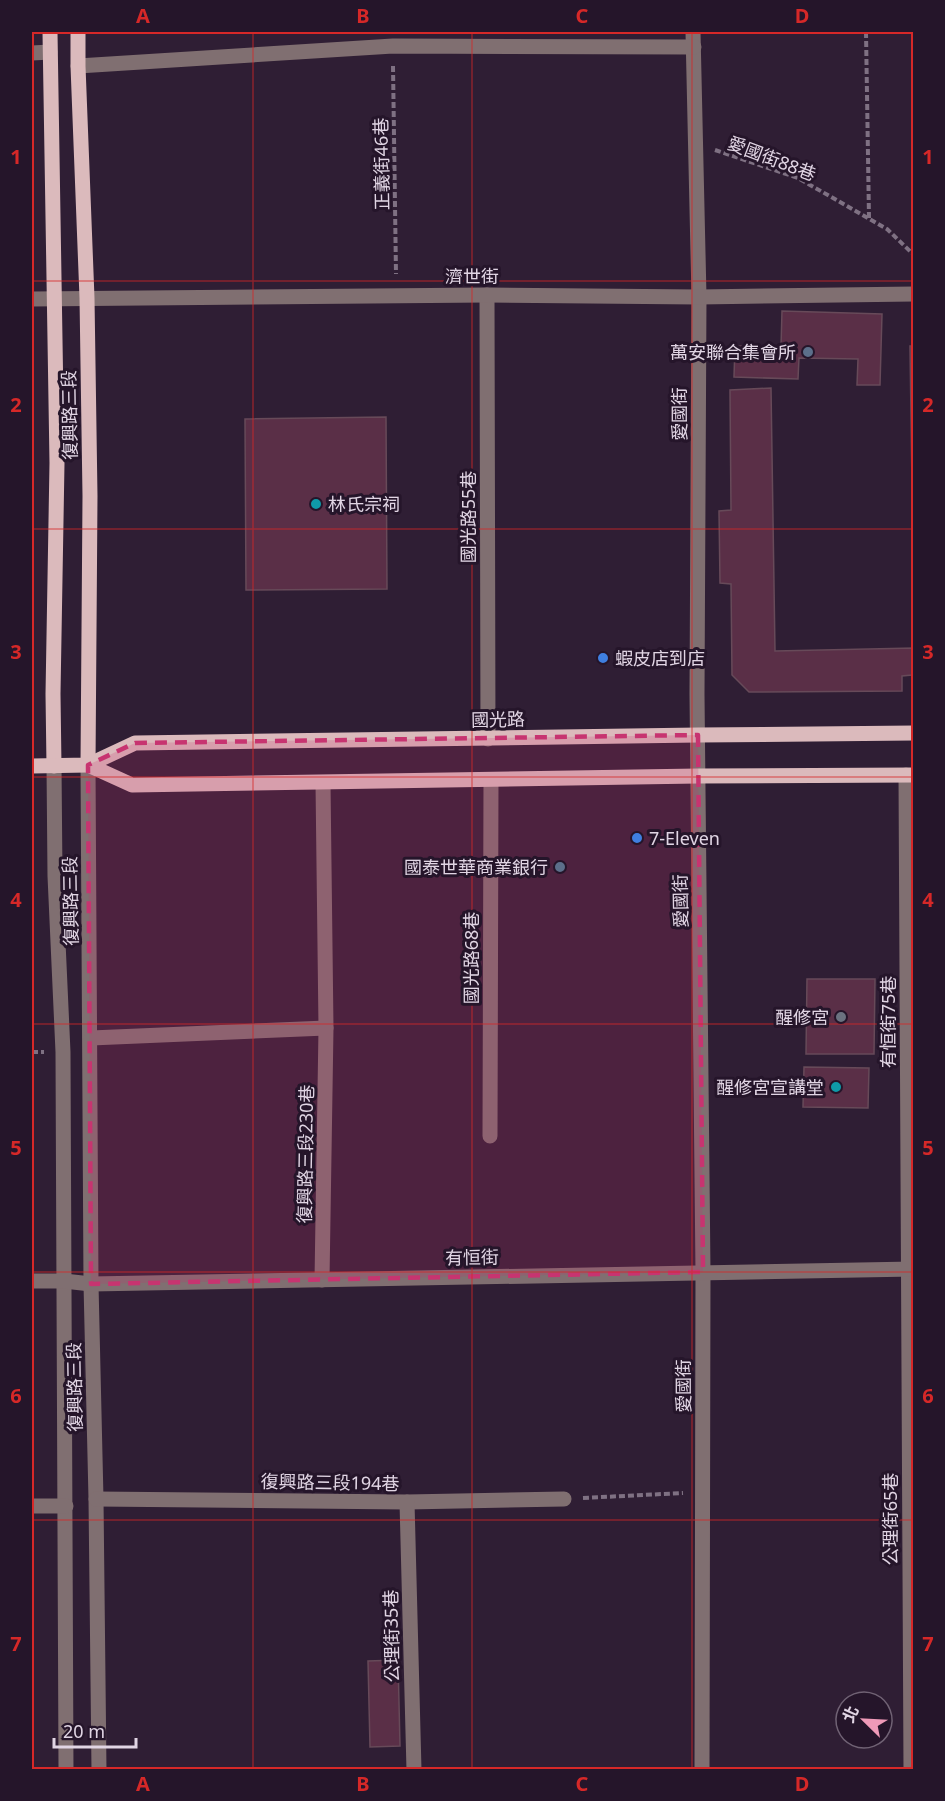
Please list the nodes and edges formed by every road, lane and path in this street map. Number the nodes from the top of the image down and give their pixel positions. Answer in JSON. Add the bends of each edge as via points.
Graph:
{"nodes":[{"id":1,"x":50,"y":32,"type":"edge"},
{"id":2,"x":78,"y":32,"type":"edge"},
{"id":3,"x":866,"y":32,"type":"edge"},
{"id":4,"x":693,"y":39,"type":"edge"},
{"id":5,"x":393,"y":46,"type":"junction"},
{"id":6,"x":32,"y":52,"type":"edge"},
{"id":7,"x":50,"y":52,"type":"junction"},
{"id":8,"x":78,"y":66,"type":"junction"},
{"id":9,"x":696,"y":144,"type":"junction"},
{"id":10,"x":869,"y":218,"type":"junction"},
{"id":11,"x":914,"y":255,"type":"edge"},
{"id":12,"x":914,"y":294,"type":"edge"},
{"id":13,"x":396,"y":296,"type":"junction"},
{"id":14,"x":487,"y":296,"type":"junction"},
{"id":15,"x":699,"y":297,"type":"junction"},
{"id":16,"x":87,"y":298,"type":"junction"},
{"id":17,"x":32,"y":299,"type":"edge"},
{"id":18,"x":55,"y":299,"type":"junction"},
{"id":19,"x":914,"y":733,"type":"edge"},
{"id":20,"x":698,"y":735,"type":"junction"},
{"id":21,"x":488,"y":739,"type":"junction"},
{"id":22,"x":88,"y":765,"type":"junction"},
{"id":23,"x":32,"y":766,"type":"edge"},
{"id":24,"x":54,"y":766,"type":"junction"},
{"id":25,"x":910,"y":775,"type":"edge"},
{"id":26,"x":698,"y":776,"type":"junction"},
{"id":27,"x":491,"y":780,"type":"junction"},
{"id":28,"x":323,"y":783,"type":"junction"},
{"id":29,"x":326,"y":1028,"type":"junction"},
{"id":30,"x":91,"y":1038,"type":"junction"},
{"id":31,"x":490,"y":1136,"type":"dead end"},
{"id":32,"x":911,"y":1269,"type":"edge"},
{"id":33,"x":703,"y":1272,"type":"junction"},
{"id":34,"x":322,"y":1280,"type":"junction"},
{"id":35,"x":32,"y":1281,"type":"edge"},
{"id":36,"x":64,"y":1281,"type":"junction"},
{"id":37,"x":91,"y":1284,"type":"junction"},
{"id":38,"x":702,"y":1492,"type":"junction"},
{"id":39,"x":564,"y":1498,"type":"joint"},
{"id":40,"x":96,"y":1499,"type":"junction"},
{"id":41,"x":407,"y":1502,"type":"junction"},
{"id":42,"x":32,"y":1506,"type":"edge"},
{"id":43,"x":66,"y":1506,"type":"junction"},
{"id":44,"x":912,"y":1769,"type":"edge"},
{"id":45,"x":66,"y":1770,"type":"edge"},
{"id":46,"x":99,"y":1770,"type":"edge"},
{"id":47,"x":414,"y":1770,"type":"edge"},
{"id":48,"x":702,"y":1770,"type":"edge"},
{"id":49,"x":904,"y":1770,"type":"edge"}],
"edges":[{"from":1,"to":7,"type":"main road","name":"復興路三段"},
{"from":2,"to":8,"type":"main road","name":"復興路三段"},
{"from":3,"to":10,"type":"path"},
{"from":4,"to":5,"type":"street"},
{"from":4,"to":9,"type":"street","name":"愛國街"},
{"from":5,"to":8,"type":"street"},
{"from":5,"to":13,"type":"path","name":"正義街46巷"},
{"from":6,"to":7,"type":"street"},
{"from":7,"to":18,"type":"main road","name":"復興路三段"},
{"from":8,"to":16,"type":"main road","name":"復興路三段"},
{"from":9,"to":10,"type":"path","name":"愛國街88巷","via":[[798,178]]},
{"from":9,"to":15,"type":"street","name":"愛國街"},
{"from":10,"to":11,"type":"path","name":"愛國街88巷"},
{"from":12,"to":15,"type":"street","name":"濟世街"},
{"from":13,"to":14,"type":"street","name":"濟世街"},
{"from":13,"to":16,"type":"street","name":"濟世街"},
{"from":14,"to":15,"type":"street","name":"濟世街"},
{"from":14,"to":21,"type":"street","name":"國光路55巷"},
{"from":15,"to":20,"type":"street","name":"愛國街"},
{"from":16,"to":18,"type":"street","name":"濟世街"},
{"from":16,"to":22,"type":"main road","name":"復興路三段"},
{"from":17,"to":18,"type":"street","name":"濟世街"},
{"from":18,"to":24,"type":"main road","name":"復興路三段"},
{"from":19,"to":20,"type":"main road","name":"國光路"},
{"from":20,"to":21,"type":"main road","name":"國光路"},
{"from":20,"to":26,"type":"street","name":"愛國街"},
{"from":21,"to":22,"type":"main road","name":"國光路","via":[[135,743]]},
{"from":22,"to":24,"type":"main road","name":"國光路"},
{"from":22,"to":28,"type":"main road","name":"國光路","via":[[132,785]]},
{"from":22,"to":30,"type":"street","name":"復興路三段"},
{"from":23,"to":24,"type":"main road","name":"國光路"},
{"from":24,"to":36,"type":"street","name":"復興路三段","via":[[63,1052]]},
{"from":25,"to":26,"type":"main road","name":"國光路"},
{"from":25,"to":32,"type":"street","name":"有恒街75巷"},
{"from":26,"to":27,"type":"main road","name":"國光路"},
{"from":26,"to":33,"type":"street","name":"愛國街"},
{"from":27,"to":28,"type":"main road","name":"國光路"},
{"from":27,"to":31,"type":"street","name":"國光路68巷"},
{"from":28,"to":29,"type":"street","name":"復興路三段230巷"},
{"from":29,"to":30,"type":"street"},
{"from":29,"to":34,"type":"street","name":"復興路三段230巷"},
{"from":30,"to":37,"type":"street","name":"復興路三段"},
{"from":32,"to":33,"type":"street","name":"有恒街"},
{"from":32,"to":44,"type":"street","name":"公理街65巷"},
{"from":33,"to":34,"type":"street","name":"有恒街"},
{"from":33,"to":38,"type":"street","name":"愛國街"},
{"from":34,"to":37,"type":"street","name":"有恒街"},
{"from":35,"to":36,"type":"street","name":"有恒街"},
{"from":36,"to":37,"type":"street","name":"有恒街"},
{"from":36,"to":43,"type":"street","name":"復興路三段"},
{"from":37,"to":40,"type":"street","name":"復興路三段"},
{"from":38,"to":39,"type":"path"},
{"from":38,"to":48,"type":"street","name":"愛國街"},
{"from":39,"to":41,"type":"street","name":"復興路三段194巷"},
{"from":40,"to":41,"type":"street","name":"復興路三段194巷"},
{"from":40,"to":46,"type":"street","name":"復興路三段"},
{"from":41,"to":47,"type":"street","name":"公理街35巷"},
{"from":42,"to":43,"type":"street"},
{"from":43,"to":45,"type":"street","name":"復興路三段"},
{"from":44,"to":49,"type":"street"}]}
